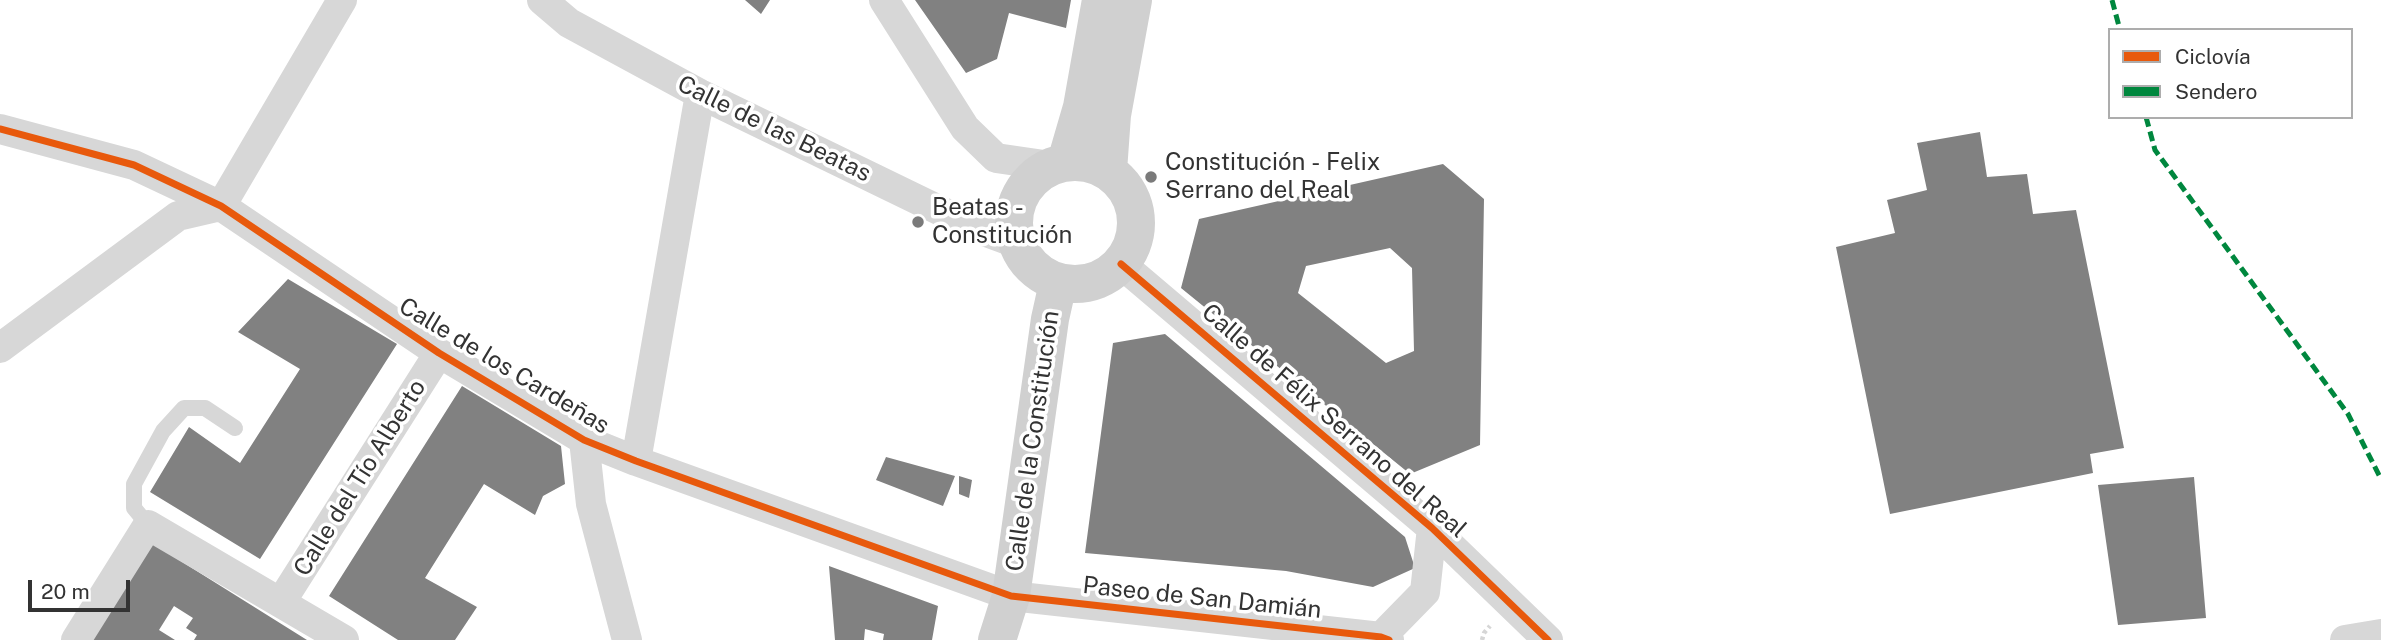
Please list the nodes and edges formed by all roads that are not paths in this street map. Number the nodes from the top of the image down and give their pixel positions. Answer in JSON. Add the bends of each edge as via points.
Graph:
{"nodes":[{"id":1,"x":342,"y":0,"type":"edge"},
{"id":2,"x":542,"y":0,"type":"edge"},
{"id":3,"x":884,"y":0,"type":"edge"},
{"id":4,"x":1101,"y":0,"type":"edge"},
{"id":5,"x":1133,"y":0,"type":"edge"},
{"id":6,"x":700,"y":94,"type":"junction"},
{"id":7,"x":0,"y":129,"type":"edge"},
{"id":8,"x":1058,"y":164,"type":"junction"},
{"id":9,"x":1108,"y":171,"type":"junction"},
{"id":10,"x":221,"y":206,"type":"junction"},
{"id":11,"x":1016,"y":243,"type":"junction"},
{"id":12,"x":1121,"y":264,"type":"junction"},
{"id":13,"x":1058,"y":283,"type":"junction"},
{"id":14,"x":0,"y":348,"type":"edge"},
{"id":15,"x":439,"y":353,"type":"junction"},
{"id":16,"x":235,"y":428,"type":"dead end"},
{"id":17,"x":584,"y":440,"type":"junction"},
{"id":18,"x":636,"y":461,"type":"junction"},
{"id":19,"x":148,"y":525,"type":"junction"},
{"id":20,"x":1432,"y":527,"type":"junction"},
{"id":21,"x":1011,"y":596,"type":"junction"},
{"id":22,"x":281,"y":602,"type":"junction"},
{"id":23,"x":2381,"y":634,"type":"edge"},
{"id":24,"x":1385,"y":638,"type":"edge"},
{"id":25,"x":76,"y":640,"type":"edge"},
{"id":26,"x":344,"y":640,"type":"edge"},
{"id":27,"x":627,"y":640,"type":"edge"},
{"id":28,"x":997,"y":640,"type":"edge"},
{"id":29,"x":1548,"y":640,"type":"edge"},
{"id":30,"x":2345,"y":640,"type":"edge"}],
"edges":[{"from":1,"to":10,"type":"street"},
{"from":2,"to":6,"type":"street","name":"Calle de las Beatas","via":[[569,23]]},
{"from":3,"to":8,"type":"street","via":[[965,128],[996,158]]},
{"from":4,"to":8,"type":"street","via":[[1082,107]]},
{"from":5,"to":9,"type":"street","via":[[1112,115]]},
{"from":6,"to":11,"type":"street","name":"Calle de las Beatas","via":[[978,229]]},
{"from":6,"to":18,"type":"street"},
{"from":7,"to":10,"type":"street","name":"Calle de los Cardeñas","via":[[134,165]]},
{"from":8,"to":9,"type":"street","via":[[1088,163]]},
{"from":8,"to":11,"type":"street","via":[[1031,179],[1018,198],[1013,220]]},
{"from":9,"to":12,"type":"street","via":[[1126,189],[1134,207],[1132,247]]},
{"from":10,"to":14,"type":"street","via":[[178,216]]},
{"from":10,"to":15,"type":"street","name":"Calle de los Cardeñas"},
{"from":11,"to":13,"type":"street","via":[[1025,261]]},
{"from":12,"to":13,"type":"street","via":[[1102,278],[1081,285]]},
{"from":12,"to":20,"type":"street","name":"Calle de Félix Serrano del Real"},
{"from":13,"to":21,"type":"street","name":"Calle de la Constitución"},
{"from":15,"to":17,"type":"street","name":"Calle de los Cardeñas"},
{"from":15,"to":22,"type":"street","name":"Calle del Tío Alberto"},
{"from":16,"to":19,"type":"lane","via":[[205,408],[184,408],[163,431],[134,484],[134,508]]},
{"from":17,"to":18,"type":"street","name":"Calle de los Cardeñas"},
{"from":17,"to":27,"type":"street","via":[[591,504]]},
{"from":18,"to":21,"type":"street","name":"Calle de los Cardeñas"},
{"from":19,"to":22,"type":"street"},
{"from":19,"to":25,"type":"street"},
{"from":20,"to":24,"type":"street","via":[[1425,592]]},
{"from":20,"to":29,"type":"street","name":"Calle de Félix Serrano del Real"},
{"from":21,"to":24,"type":"street","name":"Paseo de San Damián"},
{"from":21,"to":28,"type":"street","name":"Calle de la Constitución"},
{"from":22,"to":26,"type":"street"},
{"from":23,"to":30,"type":"street"}]}
